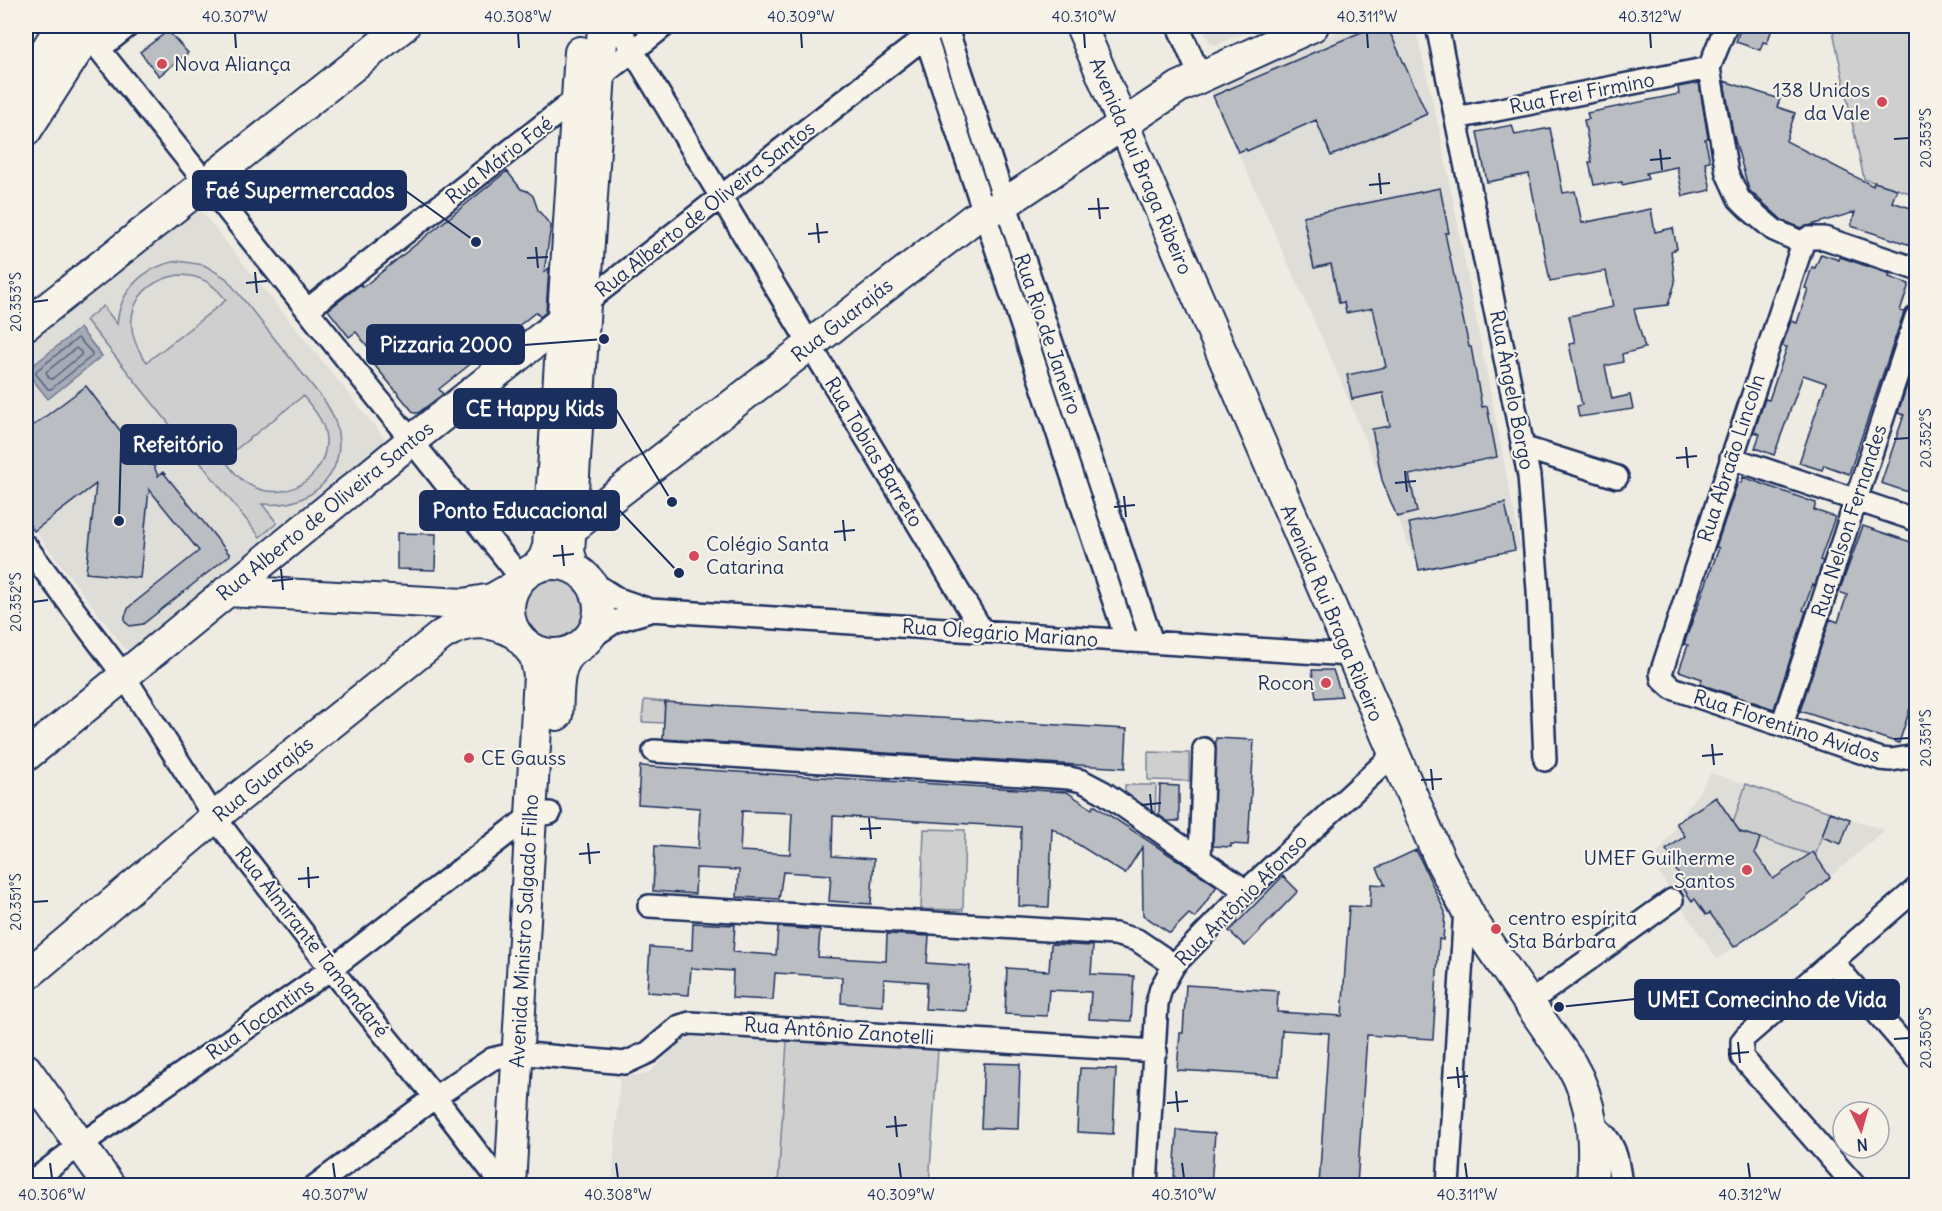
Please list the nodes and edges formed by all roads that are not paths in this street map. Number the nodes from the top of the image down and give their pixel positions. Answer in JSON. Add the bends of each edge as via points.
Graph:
{"nodes":[{"id":1,"x":128,"y":26,"type":"edge"},
{"id":2,"x":404,"y":26,"type":"edge"},
{"id":3,"x":582,"y":26,"type":"edge"},
{"id":4,"x":603,"y":26,"type":"edge"},
{"id":5,"x":618,"y":26,"type":"edge"},
{"id":6,"x":664,"y":26,"type":"edge"},
{"id":7,"x":946,"y":26,"type":"edge"},
{"id":8,"x":1081,"y":26,"type":"edge"},
{"id":9,"x":1178,"y":26,"type":"edge"},
{"id":10,"x":1313,"y":26,"type":"edge"},
{"id":11,"x":1437,"y":26,"type":"edge"},
{"id":12,"x":1726,"y":26,"type":"edge"},
{"id":13,"x":929,"y":29,"type":"edge"},
{"id":14,"x":80,"y":33,"type":"edge"},
{"id":15,"x":633,"y":51,"type":"junction"},
{"id":16,"x":1709,"y":68,"type":"junction"},
{"id":17,"x":600,"y":77,"type":"junction"},
{"id":18,"x":1197,"y":77,"type":"junction"},
{"id":19,"x":26,"y":82,"type":"edge"},
{"id":20,"x":577,"y":98,"type":"junction"},
{"id":21,"x":1456,"y":118,"type":"junction"},
{"id":22,"x":1123,"y":122,"type":"junction"},
{"id":23,"x":26,"y":131,"type":"edge"},
{"id":24,"x":204,"y":182,"type":"junction"},
{"id":25,"x":720,"y":196,"type":"junction"},
{"id":26,"x":994,"y":208,"type":"junction"},
{"id":27,"x":1805,"y":241,"type":"junction"},
{"id":28,"x":1917,"y":268,"type":"edge"},
{"id":29,"x":307,"y":310,"type":"junction"},
{"id":30,"x":574,"y":312,"type":"junction"},
{"id":31,"x":1917,"y":317,"type":"edge"},
{"id":32,"x":26,"y":325,"type":"edge"},
{"id":33,"x":810,"y":345,"type":"junction"},
{"id":34,"x":411,"y":441,"type":"junction"},
{"id":35,"x":1525,"y":448,"type":"junction"},
{"id":36,"x":1731,"y":458,"type":"junction"},
{"id":37,"x":1617,"y":477,"type":"dead end"},
{"id":38,"x":1856,"y":500,"type":"junction"},
{"id":39,"x":1917,"y":520,"type":"edge"},
{"id":40,"x":570,"y":530,"type":"junction"},
{"id":41,"x":26,"y":546,"type":"edge"},
{"id":42,"x":584,"y":576,"type":"junction"},
{"id":43,"x":524,"y":577,"type":"junction"},
{"id":44,"x":227,"y":591,"type":"junction"},
{"id":45,"x":428,"y":602,"type":"junction"},
{"id":46,"x":650,"y":610,"type":"junction"},
{"id":47,"x":982,"y":632,"type":"junction"},
{"id":48,"x":521,"y":639,"type":"junction"},
{"id":49,"x":1126,"y":641,"type":"junction"},
{"id":50,"x":433,"y":642,"type":"junction"},
{"id":51,"x":1152,"y":642,"type":"junction"},
{"id":52,"x":580,"y":645,"type":"junction"},
{"id":53,"x":1350,"y":655,"type":"junction"},
{"id":54,"x":124,"y":676,"type":"junction"},
{"id":55,"x":1662,"y":679,"type":"joint"},
{"id":56,"x":1782,"y":725,"type":"junction"},
{"id":57,"x":1204,"y":749,"type":"dead end"},
{"id":58,"x":654,"y":751,"type":"dead end"},
{"id":59,"x":1915,"y":751,"type":"edge"},
{"id":60,"x":1393,"y":755,"type":"junction"},
{"id":61,"x":26,"y":756,"type":"edge"},
{"id":62,"x":1545,"y":760,"type":"dead end"},
{"id":63,"x":540,"y":814,"type":"junction"},
{"id":64,"x":215,"y":818,"type":"junction"},
{"id":65,"x":1200,"y":859,"type":"junction"},
{"id":66,"x":1917,"y":889,"type":"edge"},
{"id":67,"x":1246,"y":891,"type":"junction"},
{"id":68,"x":1672,"y":900,"type":"dead end"},
{"id":69,"x":649,"y":906,"type":"dead end"},
{"id":70,"x":1465,"y":908,"type":"junction"},
{"id":71,"x":1832,"y":961,"type":"junction"},
{"id":72,"x":1174,"y":965,"type":"junction"},
{"id":73,"x":331,"y":969,"type":"junction"},
{"id":74,"x":26,"y":976,"type":"edge"},
{"id":75,"x":1528,"y":1003,"type":"junction"},
{"id":76,"x":1156,"y":1051,"type":"junction"},
{"id":77,"x":526,"y":1054,"type":"junction"},
{"id":78,"x":1917,"y":1058,"type":"edge"},
{"id":79,"x":26,"y":1069,"type":"edge"},
{"id":80,"x":435,"y":1097,"type":"junction"},
{"id":81,"x":1593,"y":1125,"type":"junction"},
{"id":82,"x":80,"y":1145,"type":"junction"},
{"id":83,"x":26,"y":1185,"type":"edge"},
{"id":84,"x":110,"y":1185,"type":"edge"},
{"id":85,"x":315,"y":1185,"type":"edge"},
{"id":86,"x":503,"y":1185,"type":"edge"},
{"id":87,"x":510,"y":1185,"type":"edge"},
{"id":88,"x":527,"y":1185,"type":"edge"},
{"id":89,"x":1146,"y":1185,"type":"edge"},
{"id":90,"x":1448,"y":1185,"type":"edge"},
{"id":91,"x":1592,"y":1185,"type":"edge"},
{"id":92,"x":1621,"y":1185,"type":"edge"},
{"id":93,"x":1855,"y":1185,"type":"edge"}],
"edges":[{"from":1,"to":14,"type":"street"},
{"from":2,"to":24,"type":"main road"},
{"from":3,"to":20,"type":"main road"},
{"from":4,"to":17,"type":"main road"},
{"from":5,"to":15,"type":"street","name":"Rua Tobias Barreto"},
{"from":6,"to":15,"type":"street"},
{"from":7,"to":26,"type":"street","name":"Rua Rio de Janeiro"},
{"from":8,"to":22,"type":"main road","name":"Avenida Rui Braga Ribeiro"},
{"from":9,"to":18,"type":"street"},
{"from":10,"to":18,"type":"main road","name":"Rua Guarajás"},
{"from":11,"to":21,"type":"street","name":"Rua Ângelo Borgo"},
{"from":12,"to":16,"type":"street"},
{"from":13,"to":25,"type":"street","name":"Rua Alberto de Oliveira Santos"},
{"from":13,"to":26,"type":"street","name":"Rua Rio de Janeiro"},
{"from":14,"to":19,"type":"main road"},
{"from":14,"to":23,"type":"main road"},
{"from":14,"to":24,"type":"street"},
{"from":15,"to":17,"type":"street"},
{"from":15,"to":25,"type":"street","name":"Rua Tobias Barreto"},
{"from":16,"to":21,"type":"street","name":"Rua Frei Firmino"},
{"from":16,"to":27,"type":"street","via":[[1727,173],[1739,199],[1774,230]]},
{"from":17,"to":30,"type":"main road"},
{"from":18,"to":22,"type":"main road","name":"Rua Guarajás"},
{"from":20,"to":29,"type":"street","name":"Rua Mário Faé"},
{"from":20,"to":30,"type":"main road"},
{"from":21,"to":35,"type":"street","name":"Rua Ângelo Borgo"},
{"from":22,"to":26,"type":"main road","name":"Rua Guarajás"},
{"from":22,"to":53,"type":"main road","name":"Avenida Rui Braga Ribeiro"},
{"from":24,"to":29,"type":"street"},
{"from":24,"to":32,"type":"main road"},
{"from":25,"to":30,"type":"street","name":"Rua Alberto de Oliveira Santos"},
{"from":25,"to":33,"type":"street","name":"Rua Tobias Barreto"},
{"from":26,"to":33,"type":"main road","name":"Rua Guarajás","via":[[973,219]]},
{"from":26,"to":49,"type":"street","name":"Rua Rio de Janeiro"},
{"from":26,"to":51,"type":"street","name":"Rua Rio de Janeiro"},
{"from":27,"to":28,"type":"street","via":[[1824,238]]},
{"from":27,"to":36,"type":"street","name":"Rua Abraão Lincoln"},
{"from":29,"to":34,"type":"street"},
{"from":30,"to":34,"type":"main road","name":"Rua Alberto de Oliveira Santos"},
{"from":30,"to":40,"type":"main road"},
{"from":30,"to":43,"type":"main road","via":[[548,547],[544,558]]},
{"from":31,"to":38,"type":"street","name":"Rua Nelson Fernandes"},
{"from":33,"to":40,"type":"main road","name":"Rua Guarajás"},
{"from":33,"to":47,"type":"street","name":"Rua Tobias Barreto"},
{"from":34,"to":43,"type":"street"},
{"from":34,"to":44,"type":"main road","name":"Rua Alberto de Oliveira Santos"},
{"from":35,"to":37,"type":"street"},
{"from":35,"to":62,"type":"street","name":"Rua Ângelo Borgo","via":[[1538,590]]},
{"from":36,"to":38,"type":"street"},
{"from":36,"to":55,"type":"street","name":"Rua Abraão Lincoln"},
{"from":38,"to":39,"type":"street"},
{"from":38,"to":56,"type":"street","name":"Rua Nelson Fernandes"},
{"from":40,"to":42,"type":"main road","via":[[569,557]]},
{"from":41,"to":54,"type":"street","name":"Rua Almirante Tamandaré"},
{"from":42,"to":43,"type":"main road","via":[[558,564]]},
{"from":42,"to":46,"type":"street","name":"Rua Olegário Mariano","via":[[618,600]]},
{"from":42,"to":52,"type":"main road","via":[[597,594],[599,608],[595,629]]},
{"from":43,"to":45,"type":"main road","via":[[498,596],[478,603]]},
{"from":43,"to":48,"type":"main road","via":[[508,607],[510,621]]},
{"from":44,"to":45,"type":"main road"},
{"from":44,"to":54,"type":"main road","name":"Rua Alberto de Oliveira Santos"},
{"from":45,"to":50,"type":"main road","via":[[439,621]]},
{"from":46,"to":47,"type":"street","name":"Rua Olegário Mariano"},
{"from":46,"to":52,"type":"street","name":"Rua Olegário Mariano","via":[[616,621]]},
{"from":47,"to":49,"type":"street","name":"Rua Olegário Mariano"},
{"from":48,"to":50,"type":"main road","name":"Rua Guarajás","via":[[498,626],[472,623]]},
{"from":48,"to":52,"type":"main road","via":[[546,654]]},
{"from":48,"to":63,"type":"main road","name":"Avenida Ministro Salgado Filho","via":[[535,656],[539,675]]},
{"from":49,"to":51,"type":"street","name":"Rua Olegário Mariano"},
{"from":50,"to":64,"type":"main road","name":"Rua Guarajás"},
{"from":51,"to":53,"type":"street","name":"Rua Olegário Mariano"},
{"from":52,"to":63,"type":"main road","name":"Avenida Ministro Salgado Filho","via":[[560,670]]},
{"from":53,"to":60,"type":"main road","name":"Avenida Rui Braga Ribeiro"},
{"from":54,"to":61,"type":"main road","name":"Rua Alberto de Oliveira Santos"},
{"from":54,"to":64,"type":"street","name":"Rua Almirante Tamandaré"},
{"from":55,"to":56,"type":"street","name":"Rua Florentino Avidos","via":[[1672,688]]},
{"from":56,"to":59,"type":"street","name":"Rua Florentino Avidos","via":[[1881,759],[1892,760]]},
{"from":57,"to":65,"type":"street"},
{"from":58,"to":65,"type":"street","via":[[1069,778],[1103,792]]},
{"from":60,"to":67,"type":"street","name":"Rua Antônio Afonso"},
{"from":60,"to":70,"type":"main road","name":"Avenida Rui Braga Ribeiro"},
{"from":63,"to":73,"type":"street","name":"Rua Tocantins"},
{"from":63,"to":77,"type":"main road","name":"Avenida Ministro Salgado Filho"},
{"from":64,"to":73,"type":"street","name":"Rua Almirante Tamandaré"},
{"from":64,"to":74,"type":"main road","name":"Rua Guarajás"},
{"from":65,"to":67,"type":"street"},
{"from":66,"to":71,"type":"street"},
{"from":67,"to":72,"type":"street","name":"Rua Antônio Afonso"},
{"from":68,"to":75,"type":"street"},
{"from":69,"to":72,"type":"street","via":[[1114,934],[1137,940]]},
{"from":70,"to":75,"type":"main road","name":"Avenida Rui Braga Ribeiro"},
{"from":70,"to":90,"type":"street"},
{"from":71,"to":78,"type":"street"},
{"from":71,"to":93,"type":"street","via":[[1746,1036],[1742,1057]]},
{"from":72,"to":76,"type":"street","name":"Rua Antônio Afonso","via":[[1159,995]]},
{"from":73,"to":80,"type":"street","name":"Rua Almirante Tamandaré"},
{"from":73,"to":82,"type":"street","name":"Rua Tocantins"},
{"from":75,"to":81,"type":"main road","name":"Avenida Rui Braga Ribeiro","via":[[1577,1073]]},
{"from":76,"to":77,"type":"street","name":"Rua Antônio Zanotelli","via":[[700,1022],[680,1026],[649,1052],[625,1062]]},
{"from":76,"to":89,"type":"street","name":"Rua Antônio Afonso"},
{"from":77,"to":80,"type":"street","via":[[492,1059]]},
{"from":77,"to":87,"type":"main road","name":"Avenida Ministro Salgado Filho"},
{"from":77,"to":88,"type":"main road","name":"Avenida Ministro Salgado Filho"},
{"from":79,"to":82,"type":"main road"},
{"from":80,"to":85,"type":"street"},
{"from":80,"to":86,"type":"street","name":"Rua Almirante Tamandaré"},
{"from":81,"to":91,"type":"main road","name":"Avenida Rui Braga Ribeiro"},
{"from":81,"to":92,"type":"street","via":[[1613,1145]]},
{"from":82,"to":83,"type":"street","name":"Rua Tocantins"},
{"from":82,"to":84,"type":"main road"}]}
